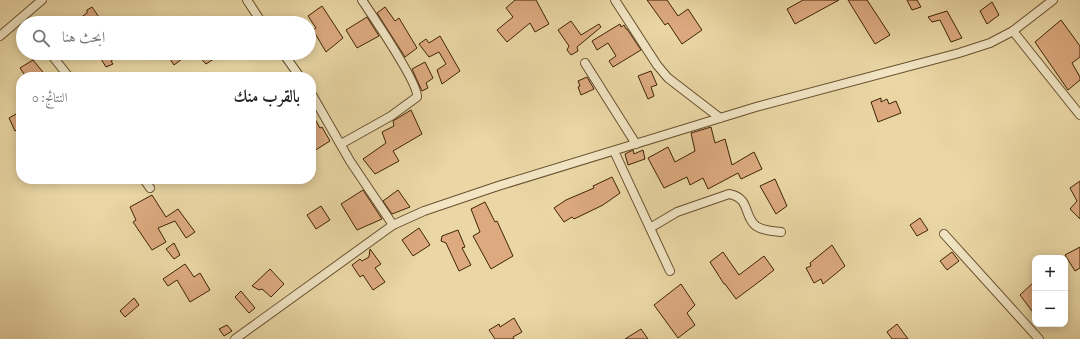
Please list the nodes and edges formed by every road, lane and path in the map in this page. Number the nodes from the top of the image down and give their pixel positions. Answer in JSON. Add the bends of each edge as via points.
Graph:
{"nodes":[{"id":1,"x":42,"y":0,"type":"edge"},
{"id":2,"x":247,"y":0,"type":"edge"},
{"id":3,"x":362,"y":0,"type":"edge"},
{"id":4,"x":615,"y":0,"type":"edge"},
{"id":5,"x":1053,"y":0,"type":"edge"},
{"id":6,"x":28,"y":16,"type":"edge"},
{"id":7,"x":257,"y":16,"type":"edge"},
{"id":8,"x":16,"y":25,"type":"edge"},
{"id":9,"x":1013,"y":31,"type":"junction"},
{"id":10,"x":0,"y":36,"type":"edge"},
{"id":11,"x":56,"y":60,"type":"edge"},
{"id":12,"x":288,"y":60,"type":"edge"},
{"id":13,"x":585,"y":63,"type":"dead end"},
{"id":14,"x":65,"y":72,"type":"edge"},
{"id":15,"x":296,"y":72,"type":"edge"},
{"id":16,"x":316,"y":102,"type":"edge"},
{"id":17,"x":1080,"y":115,"type":"edge"},
{"id":18,"x":720,"y":118,"type":"junction"},
{"id":19,"x":341,"y":144,"type":"junction"},
{"id":20,"x":636,"y":144,"type":"junction"},
{"id":21,"x":614,"y":151,"type":"junction"},
{"id":22,"x":147,"y":184,"type":"edge"},
{"id":23,"x":150,"y":188,"type":"dead end"},
{"id":24,"x":393,"y":225,"type":"junction"},
{"id":25,"x":650,"y":228,"type":"junction"},
{"id":26,"x":781,"y":232,"type":"dead end"},
{"id":27,"x":944,"y":234,"type":"dead end"},
{"id":28,"x":670,"y":270,"type":"dead end"},
{"id":29,"x":235,"y":339,"type":"edge"},
{"id":30,"x":1039,"y":339,"type":"edge"}],
"edges":[{"from":1,"to":6,"type":"street"},
{"from":2,"to":7,"type":"street"},
{"from":3,"to":19,"type":"street","via":[[407,72],[417,90],[417,97],[391,116]]},
{"from":4,"to":18,"type":"street","via":[[668,78]]},
{"from":5,"to":9,"type":"street"},
{"from":8,"to":10,"type":"street"},
{"from":9,"to":17,"type":"street"},
{"from":9,"to":18,"type":"street","via":[[990,43],[959,53]]},
{"from":11,"to":14,"type":"street"},
{"from":12,"to":15,"type":"street"},
{"from":13,"to":20,"type":"street"},
{"from":16,"to":19,"type":"street"},
{"from":18,"to":20,"type":"street"},
{"from":19,"to":24,"type":"street"},
{"from":20,"to":21,"type":"street"},
{"from":21,"to":24,"type":"street","via":[[424,211]]},
{"from":21,"to":25,"type":"street"},
{"from":22,"to":23,"type":"street"},
{"from":24,"to":29,"type":"street"},
{"from":25,"to":26,"type":"street","via":[[677,212],[729,194],[738,196],[744,203],[751,221],[757,226]]},
{"from":25,"to":28,"type":"street"},
{"from":27,"to":30,"type":"street"}]}
